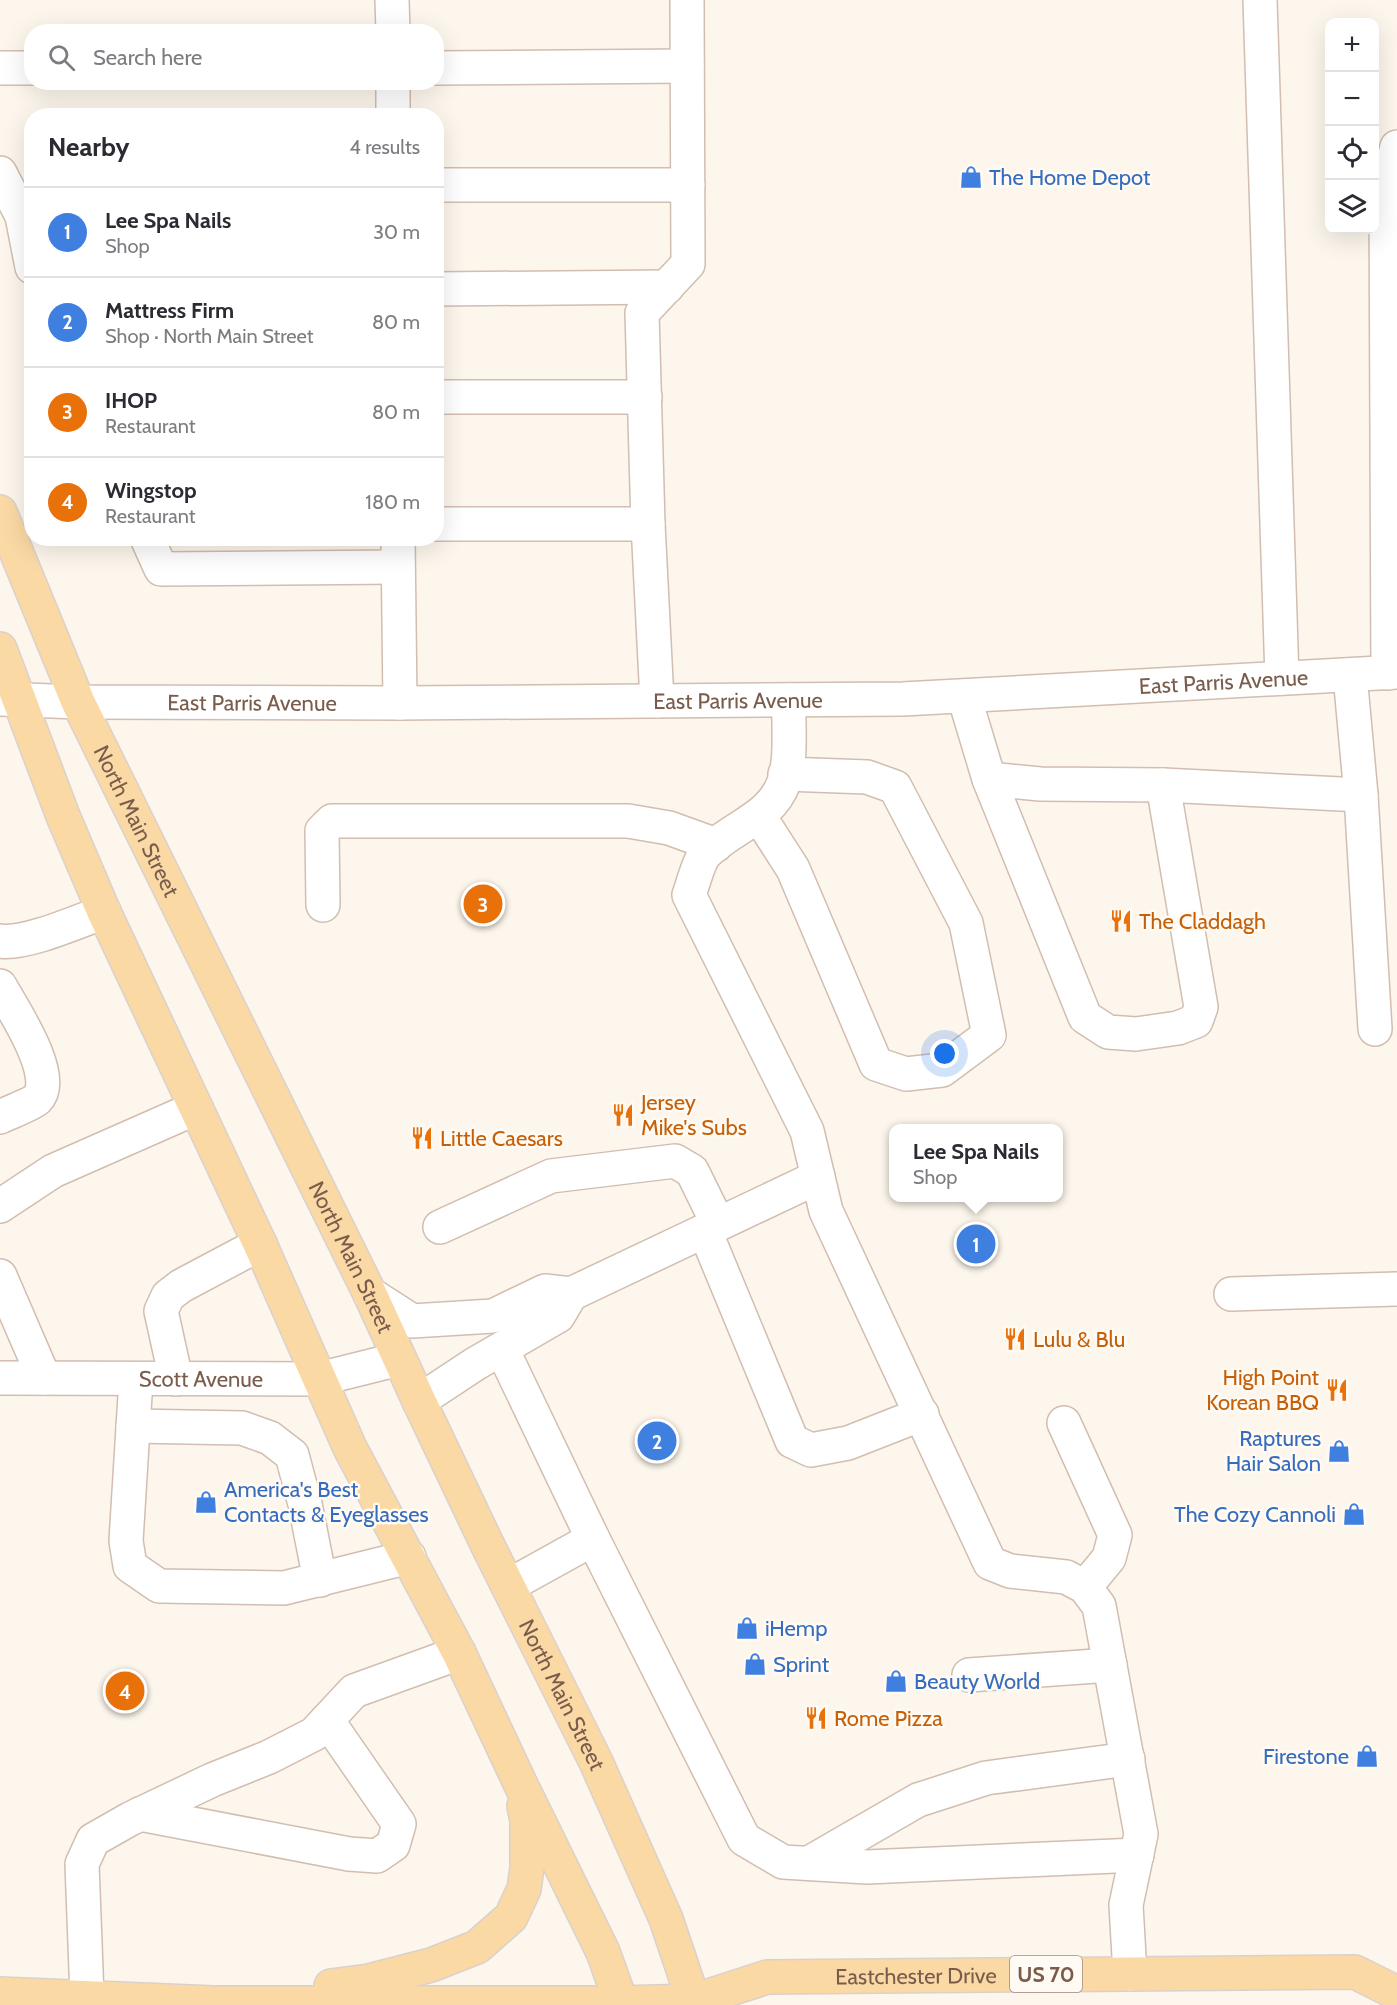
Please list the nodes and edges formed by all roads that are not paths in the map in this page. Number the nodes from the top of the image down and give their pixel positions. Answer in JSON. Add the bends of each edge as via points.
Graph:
{"nodes":[{"id":1,"x":392,"y":0,"type":"edge"},
{"id":2,"x":687,"y":0,"type":"edge"},
{"id":3,"x":1260,"y":0,"type":"edge"},
{"id":4,"x":393,"y":24,"type":"edge"},
{"id":5,"x":687,"y":66,"type":"junction"},
{"id":6,"x":0,"y":68,"type":"edge"},
{"id":7,"x":24,"y":68,"type":"edge"},
{"id":8,"x":444,"y":68,"type":"edge"},
{"id":9,"x":393,"y":90,"type":"edge"},
{"id":10,"x":393,"y":108,"type":"edge"},
{"id":11,"x":1397,"y":147,"type":"edge"},
{"id":12,"x":13,"y":182,"type":"edge"},
{"id":13,"x":444,"y":185,"type":"edge"},
{"id":14,"x":688,"y":185,"type":"junction"},
{"id":15,"x":24,"y":226,"type":"edge"},
{"id":16,"x":667,"y":287,"type":"junction"},
{"id":17,"x":444,"y":289,"type":"edge"},
{"id":18,"x":444,"y":397,"type":"edge"},
{"id":19,"x":645,"y":397,"type":"junction"},
{"id":20,"x":0,"y":512,"type":"edge"},
{"id":21,"x":444,"y":524,"type":"edge"},
{"id":22,"x":648,"y":524,"type":"junction"},
{"id":23,"x":151,"y":546,"type":"edge"},
{"id":24,"x":398,"y":553,"type":"edge"},
{"id":25,"x":1392,"y":558,"type":"edge"},
{"id":26,"x":0,"y":650,"type":"edge"},
{"id":27,"x":1393,"y":672,"type":"edge"},
{"id":28,"x":1350,"y":675,"type":"junction"},
{"id":29,"x":1282,"y":678,"type":"junction"},
{"id":30,"x":964,"y":696,"type":"junction"},
{"id":31,"x":9,"y":699,"type":"edge"},
{"id":32,"x":789,"y":700,"type":"junction"},
{"id":33,"x":657,"y":701,"type":"junction"},
{"id":34,"x":78,"y":702,"type":"junction"},
{"id":35,"x":400,"y":703,"type":"junction"},
{"id":36,"x":785,"y":774,"type":"junction"},
{"id":37,"x":989,"y":779,"type":"junction"},
{"id":38,"x":1163,"y":785,"type":"junction"},
{"id":39,"x":1360,"y":795,"type":"junction"},
{"id":40,"x":759,"y":816,"type":"junction"},
{"id":41,"x":716,"y":845,"type":"junction"},
{"id":42,"x":323,"y":905,"type":"dead end"},
{"id":43,"x":104,"y":912,"type":"junction"},
{"id":44,"x":0,"y":941,"type":"edge"},
{"id":45,"x":0,"y":986,"type":"edge"},
{"id":46,"x":1375,"y":1029,"type":"dead end"},
{"id":47,"x":196,"y":1108,"type":"junction"},
{"id":48,"x":0,"y":1117,"type":"edge"},
{"id":49,"x":818,"y":1176,"type":"junction"},
{"id":50,"x":0,"y":1206,"type":"edge"},
{"id":51,"x":440,"y":1227,"type":"dead end"},
{"id":52,"x":712,"y":1227,"type":"junction"},
{"id":53,"x":260,"y":1244,"type":"junction"},
{"id":54,"x":0,"y":1276,"type":"edge"},
{"id":55,"x":1397,"y":1289,"type":"edge"},
{"id":56,"x":370,"y":1294,"type":"junction"},
{"id":57,"x":571,"y":1294,"type":"junction"},
{"id":58,"x":1231,"y":1294,"type":"dead end"},
{"id":59,"x":502,"y":1348,"type":"junction"},
{"id":60,"x":399,"y":1359,"type":"junction"},
{"id":61,"x":0,"y":1378,"type":"edge"},
{"id":62,"x":44,"y":1378,"type":"junction"},
{"id":63,"x":136,"y":1379,"type":"junction"},
{"id":64,"x":176,"y":1379,"type":"junction"},
{"id":65,"x":319,"y":1379,"type":"junction"},
{"id":66,"x":418,"y":1401,"type":"junction"},
{"id":67,"x":922,"y":1414,"type":"junction"},
{"id":68,"x":1064,"y":1423,"type":"dead end"},
{"id":69,"x":133,"y":1426,"type":"junction"},
{"id":70,"x":593,"y":1539,"type":"junction"},
{"id":71,"x":409,"y":1557,"type":"junction"},
{"id":72,"x":320,"y":1580,"type":"junction"},
{"id":73,"x":508,"y":1586,"type":"junction"},
{"id":74,"x":1085,"y":1587,"type":"junction"},
{"id":75,"x":459,"y":1653,"type":"junction"},
{"id":76,"x":1110,"y":1665,"type":"junction"},
{"id":77,"x":969,"y":1675,"type":"dead end"},
{"id":78,"x":327,"y":1720,"type":"junction"},
{"id":79,"x":1128,"y":1759,"type":"junction"},
{"id":80,"x":520,"y":1784,"type":"junction"},
{"id":81,"x":140,"y":1814,"type":"junction"},
{"id":82,"x":1137,"y":1855,"type":"junction"},
{"id":83,"x":809,"y":1863,"type":"junction"},
{"id":84,"x":1130,"y":1974,"type":"junction"},
{"id":85,"x":1397,"y":1993,"type":"edge"},
{"id":86,"x":0,"y":1994,"type":"edge"},
{"id":87,"x":88,"y":2001,"type":"edge"},
{"id":88,"x":214,"y":2002,"type":"junction"},
{"id":89,"x":622,"y":2004,"type":"edge"},
{"id":90,"x":696,"y":2004,"type":"edge"}],
"edges":[{"from":1,"to":4,"type":"street"},
{"from":2,"to":5,"type":"street"},
{"from":3,"to":29,"type":"street"},
{"from":5,"to":8,"type":"street"},
{"from":5,"to":14,"type":"street"},
{"from":6,"to":7,"type":"street"},
{"from":9,"to":10,"type":"street"},
{"from":11,"to":25,"type":"street","via":[[1386,189]]},
{"from":12,"to":15,"type":"street"},
{"from":13,"to":14,"type":"street"},
{"from":14,"to":16,"type":"street","via":[[688,264]]},
{"from":16,"to":17,"type":"street"},
{"from":16,"to":19,"type":"street","via":[[642,313]]},
{"from":18,"to":19,"type":"street"},
{"from":19,"to":22,"type":"street"},
{"from":20,"to":34,"type":"main road","name":"North Main Street"},
{"from":21,"to":22,"type":"street"},
{"from":22,"to":33,"type":"street"},
{"from":23,"to":24,"type":"street","via":[[161,569]]},
{"from":24,"to":35,"type":"street"},
{"from":25,"to":27,"type":"street"},
{"from":26,"to":31,"type":"main road"},
{"from":27,"to":28,"type":"street","name":"East Parris Avenue"},
{"from":28,"to":29,"type":"street","name":"East Parris Avenue"},
{"from":28,"to":39,"type":"street"},
{"from":29,"to":30,"type":"street","name":"East Parris Avenue"},
{"from":30,"to":32,"type":"street","name":"East Parris Avenue"},
{"from":30,"to":37,"type":"street"},
{"from":31,"to":34,"type":"street","name":"East Parris Avenue"},
{"from":31,"to":43,"type":"main road"},
{"from":32,"to":33,"type":"street","name":"East Parris Avenue"},
{"from":32,"to":36,"type":"street"},
{"from":33,"to":35,"type":"street","name":"East Parris Avenue"},
{"from":34,"to":35,"type":"street","name":"East Parris Avenue"},
{"from":34,"to":56,"type":"main road","name":"North Main Street"},
{"from":36,"to":40,"type":"street","via":[[772,803]]},
{"from":36,"to":40,"type":"street","via":[[867,777],[895,787],[966,923],[989,1035],[942,1070],[906,1074],[876,1064],[793,868]]},
{"from":37,"to":38,"type":"street","via":[[1040,784]]},
{"from":37,"to":38,"type":"street","via":[[1085,1017],[1108,1032],[1136,1034],[1178,1028],[1196,1021],[1201,1007]]},
{"from":38,"to":39,"type":"street"},
{"from":39,"to":46,"type":"street"},
{"from":40,"to":41,"type":"street"},
{"from":41,"to":42,"type":"street","via":[[669,828],[628,821],[332,821],[322,831]]},
{"from":41,"to":49,"type":"street","via":[[705,854],[689,895],[807,1131]]},
{"from":43,"to":44,"type":"street","via":[[10,943]]},
{"from":43,"to":47,"type":"main road"},
{"from":45,"to":48,"type":"street","via":[[40,1061],[43,1088],[37,1099]]},
{"from":47,"to":50,"type":"street","via":[[53,1171]]},
{"from":47,"to":53,"type":"main road"},
{"from":49,"to":52,"type":"street"},
{"from":49,"to":67,"type":"street","via":[[826,1211]]},
{"from":51,"to":52,"type":"street","via":[[551,1176],[675,1161],[692,1171]]},
{"from":52,"to":57,"type":"street"},
{"from":52,"to":67,"type":"street","via":[[792,1441],[811,1450],[848,1443]]},
{"from":53,"to":64,"type":"street","via":[[168,1296],[161,1311]]},
{"from":53,"to":65,"type":"main road"},
{"from":54,"to":62,"type":"street"},
{"from":55,"to":58,"type":"street"},
{"from":56,"to":57,"type":"street","via":[[412,1321],[493,1316],[545,1291]]},
{"from":56,"to":60,"type":"main road","name":"North Main Street"},
{"from":57,"to":59,"type":"street","via":[[558,1316]]},
{"from":59,"to":66,"type":"street"},
{"from":59,"to":70,"type":"street"},
{"from":60,"to":65,"type":"street","name":"Scott Avenue"},
{"from":60,"to":66,"type":"main road","name":"North Main Street"},
{"from":61,"to":62,"type":"street","name":"Scott Avenue"},
{"from":62,"to":63,"type":"street","name":"Scott Avenue"},
{"from":63,"to":64,"type":"street","name":"Scott Avenue"},
{"from":63,"to":69,"type":"street"},
{"from":64,"to":65,"type":"street","name":"Scott Avenue"},
{"from":65,"to":71,"type":"main road","via":[[350,1448]]},
{"from":66,"to":73,"type":"main road","name":"North Main Street"},
{"from":67,"to":74,"type":"street","via":[[990,1563],[1010,1571],[1066,1577]]},
{"from":68,"to":74,"type":"street","via":[[1116,1535],[1109,1558]]},
{"from":69,"to":72,"type":"street","via":[[242,1428],[270,1438],[292,1455]]},
{"from":69,"to":72,"type":"street","via":[[126,1541],[130,1566],[159,1586],[284,1588]]},
{"from":70,"to":73,"type":"street"},
{"from":70,"to":83,"type":"street","via":[[744,1839],[783,1862]]},
{"from":71,"to":72,"type":"street"},
{"from":71,"to":75,"type":"main road"},
{"from":73,"to":90,"type":"main road","name":"North Main Street","via":[[596,1762],[661,1908]]},
{"from":74,"to":76,"type":"street","via":[[1099,1606]]},
{"from":75,"to":78,"type":"street","via":[[354,1691]]},
{"from":75,"to":80,"type":"main road"},
{"from":76,"to":77,"type":"street"},
{"from":76,"to":79,"type":"street"},
{"from":78,"to":81,"type":"street","via":[[314,1734],[269,1757]]},
{"from":78,"to":81,"type":"street","via":[[399,1824],[393,1845],[377,1856]]},
{"from":79,"to":82,"type":"street","via":[[1141,1834]]},
{"from":79,"to":83,"type":"street","via":[[986,1778],[918,1800]]},
{"from":80,"to":88,"type":"main road","via":[[527,1821],[524,1889],[511,1917],[477,1947],[430,1965],[369,1981]]},
{"from":80,"to":89,"type":"main road","via":[[603,1952]]},
{"from":81,"to":87,"type":"street","via":[[93,1840],[82,1864]]},
{"from":82,"to":83,"type":"street","via":[[867,1867]]},
{"from":82,"to":84,"type":"street","via":[[1126,1905]]},
{"from":84,"to":85,"type":"main road","name":"Eastchester Drive","number":"US 70","via":[[1355,1972]]},
{"from":84,"to":90,"type":"main road","name":"Eastchester Drive","number":"US 70","via":[[767,1977]]},
{"from":86,"to":87,"type":"main road","number":"US 70"},
{"from":87,"to":88,"type":"main road","number":"US 70"},
{"from":88,"to":89,"type":"main road","number":"US 70"},
{"from":89,"to":90,"type":"main road","number":"US 70"}]}
